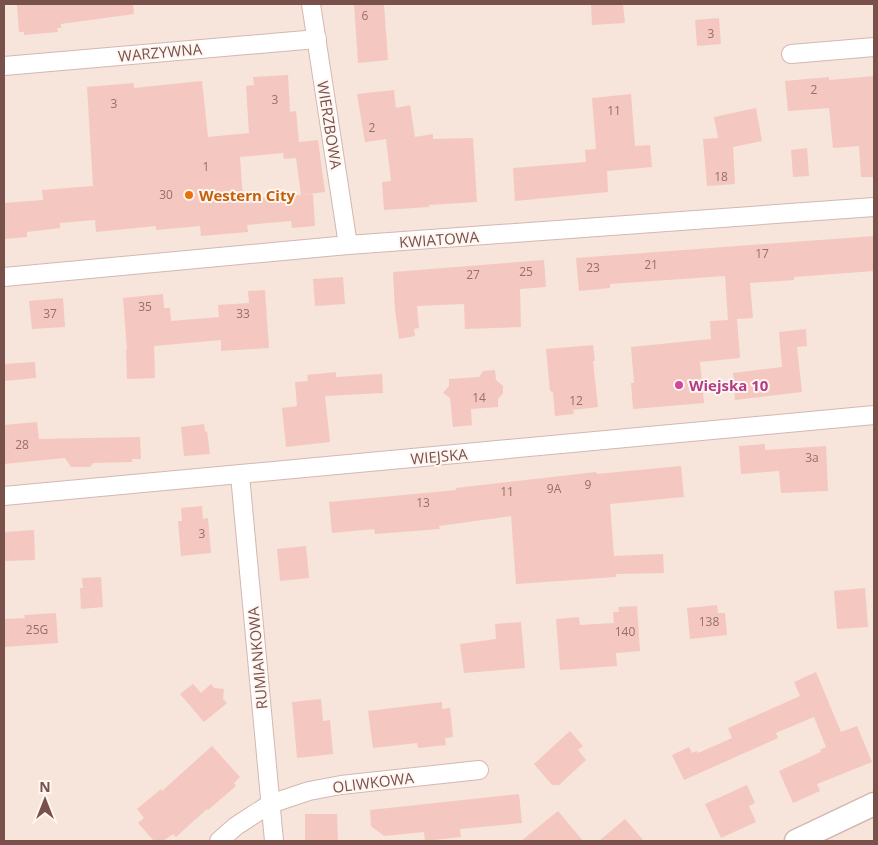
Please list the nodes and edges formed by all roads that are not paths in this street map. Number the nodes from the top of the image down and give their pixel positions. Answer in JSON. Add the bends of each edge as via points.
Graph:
{"nodes":[{"id":1,"x":311,"y":4,"type":"edge"},
{"id":2,"x":317,"y":39,"type":"junction"},
{"id":3,"x":874,"y":47,"type":"edge"},
{"id":4,"x":791,"y":54,"type":"dead end"},
{"id":5,"x":4,"y":66,"type":"edge"},
{"id":6,"x":874,"y":207,"type":"edge"},
{"id":7,"x":348,"y":245,"type":"junction"},
{"id":8,"x":4,"y":277,"type":"edge"},
{"id":9,"x":874,"y":415,"type":"edge"},
{"id":10,"x":240,"y":475,"type":"junction"},
{"id":11,"x":4,"y":496,"type":"edge"},
{"id":12,"x":479,"y":770,"type":"dead end"},
{"id":13,"x":270,"y":804,"type":"junction"},
{"id":14,"x":874,"y":804,"type":"edge"},
{"id":15,"x":218,"y":841,"type":"edge"},
{"id":16,"x":274,"y":841,"type":"edge"},
{"id":17,"x":796,"y":841,"type":"edge"}],
"edges":[{"from":1,"to":2,"type":"street","name":"WIERZBOWA"},
{"from":2,"to":5,"type":"street","name":"WARZYWNA"},
{"from":2,"to":7,"type":"street","name":"WIERZBOWA"},
{"from":3,"to":4,"type":"street"},
{"from":6,"to":7,"type":"street","name":"KWIATOWA"},
{"from":7,"to":8,"type":"street","name":"KWIATOWA"},
{"from":9,"to":10,"type":"street","name":"WIEJSKA"},
{"from":10,"to":11,"type":"street","name":"WIEJSKA"},
{"from":10,"to":13,"type":"street","name":"RUMIANKOWA"},
{"from":12,"to":13,"type":"street","name":"OLIWKOWA","via":[[341,785]]},
{"from":13,"to":15,"type":"street","name":"OLIWKOWA"},
{"from":13,"to":16,"type":"street","name":"RUMIANKOWA"},
{"from":14,"to":17,"type":"street"}]}
